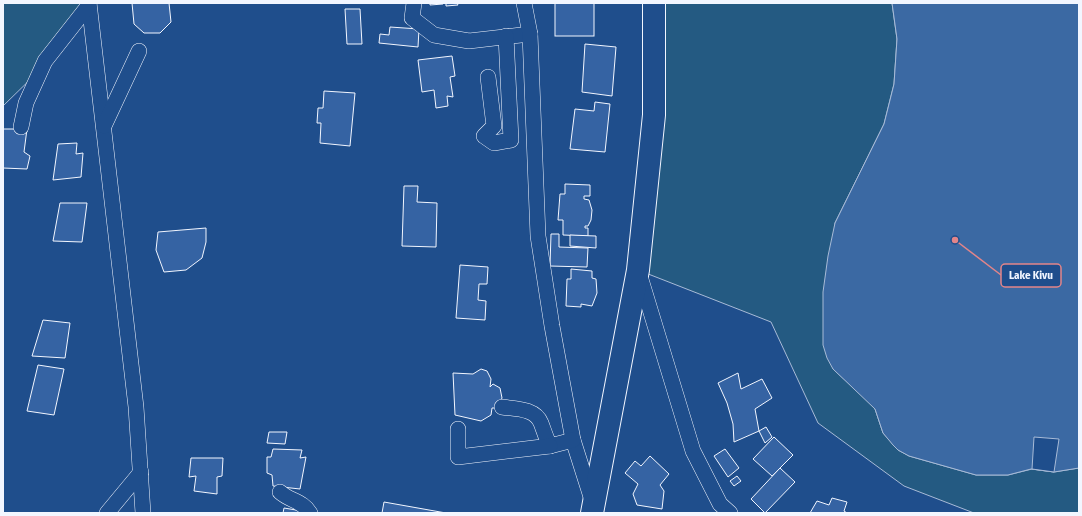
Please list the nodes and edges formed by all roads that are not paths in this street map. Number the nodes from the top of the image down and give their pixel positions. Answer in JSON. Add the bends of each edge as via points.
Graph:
{"nodes":[{"id":1,"x":414,"y":3,"type":"edge"},
{"id":2,"x":524,"y":3,"type":"edge"},
{"id":3,"x":654,"y":3,"type":"edge"},
{"id":4,"x":89,"y":4,"type":"edge"},
{"id":5,"x":530,"y":34,"type":"junction"},
{"id":6,"x":506,"y":36,"type":"junction"},
{"id":7,"x":139,"y":51,"type":"dead end"},
{"id":8,"x":488,"y":77,"type":"dead end"},
{"id":9,"x":104,"y":126,"type":"junction"},
{"id":10,"x":21,"y":127,"type":"dead end"},
{"id":11,"x":638,"y":270,"type":"junction"},
{"id":12,"x":502,"y":407,"type":"dead end"},
{"id":13,"x":458,"y":429,"type":"dead end"},
{"id":14,"x":573,"y":440,"type":"junction"},
{"id":15,"x":550,"y":446,"type":"junction"},
{"id":16,"x":141,"y":472,"type":"junction"},
{"id":17,"x":280,"y":492,"type":"dead end"},
{"id":18,"x":593,"y":508,"type":"edge"},
{"id":19,"x":723,"y":510,"type":"edge"},
{"id":20,"x":107,"y":513,"type":"edge"},
{"id":21,"x":143,"y":513,"type":"edge"},
{"id":22,"x":310,"y":513,"type":"edge"}],
"edges":[{"from":1,"to":6,"type":"street","via":[[412,18],[434,35],[469,41]]},
{"from":2,"to":5,"type":"street"},
{"from":3,"to":11,"type":"highway","via":[[654,115]]},
{"from":4,"to":9,"type":"street"},
{"from":4,"to":10,"type":"street","via":[[45,61],[26,103]]},
{"from":5,"to":6,"type":"street"},
{"from":5,"to":14,"type":"street","via":[[538,236]]},
{"from":6,"to":8,"type":"street","via":[[511,140],[494,143],[484,136],[494,126]]},
{"from":7,"to":9,"type":"street"},
{"from":9,"to":16,"type":"street"},
{"from":11,"to":18,"type":"highway"},
{"from":11,"to":19,"type":"street","via":[[693,451]]},
{"from":12,"to":15,"type":"street","via":[[526,410],[541,422],[542,431]]},
{"from":13,"to":15,"type":"street","via":[[458,457]]},
{"from":14,"to":15,"type":"street"},
{"from":14,"to":18,"type":"street"},
{"from":16,"to":20,"type":"street"},
{"from":16,"to":21,"type":"street"},
{"from":17,"to":22,"type":"street","via":[[287,498],[305,505]]}]}
